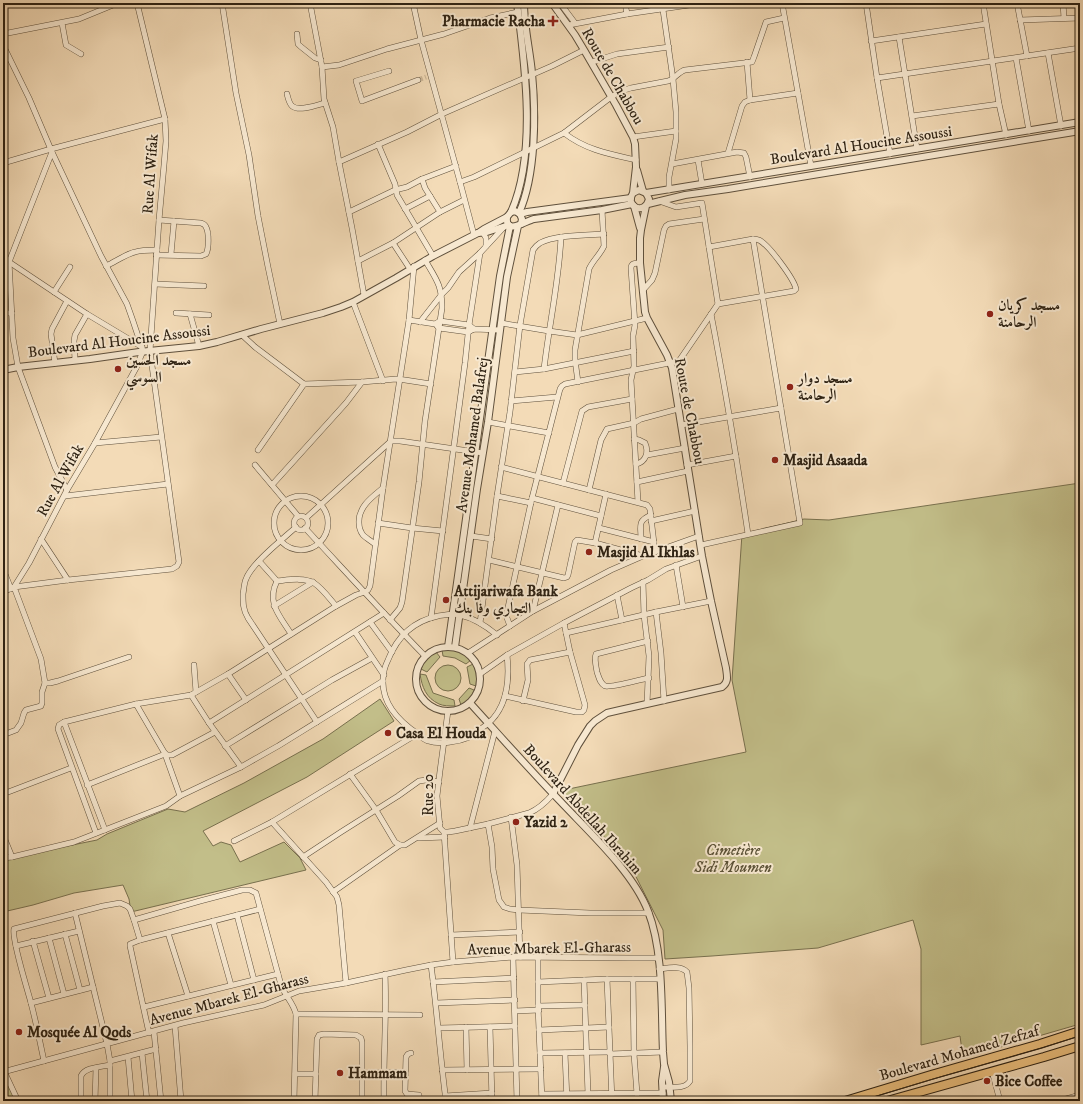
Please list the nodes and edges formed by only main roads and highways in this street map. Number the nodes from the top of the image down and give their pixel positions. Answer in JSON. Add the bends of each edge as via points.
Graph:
{"nodes":[{"id":1,"x":1080,"y":1032,"type":"edge"},
{"id":2,"x":1080,"y":1046,"type":"edge"},
{"id":3,"x":845,"y":1101,"type":"edge"},
{"id":4,"x":887,"y":1101,"type":"edge"}],
"edges":[{"from":1,"to":3,"type":"main road","name":"Boulevard Mohamed Zefzaf"},
{"from":2,"to":4,"type":"main road","name":"Boulevard Mohamed Zefzaf"}]}
